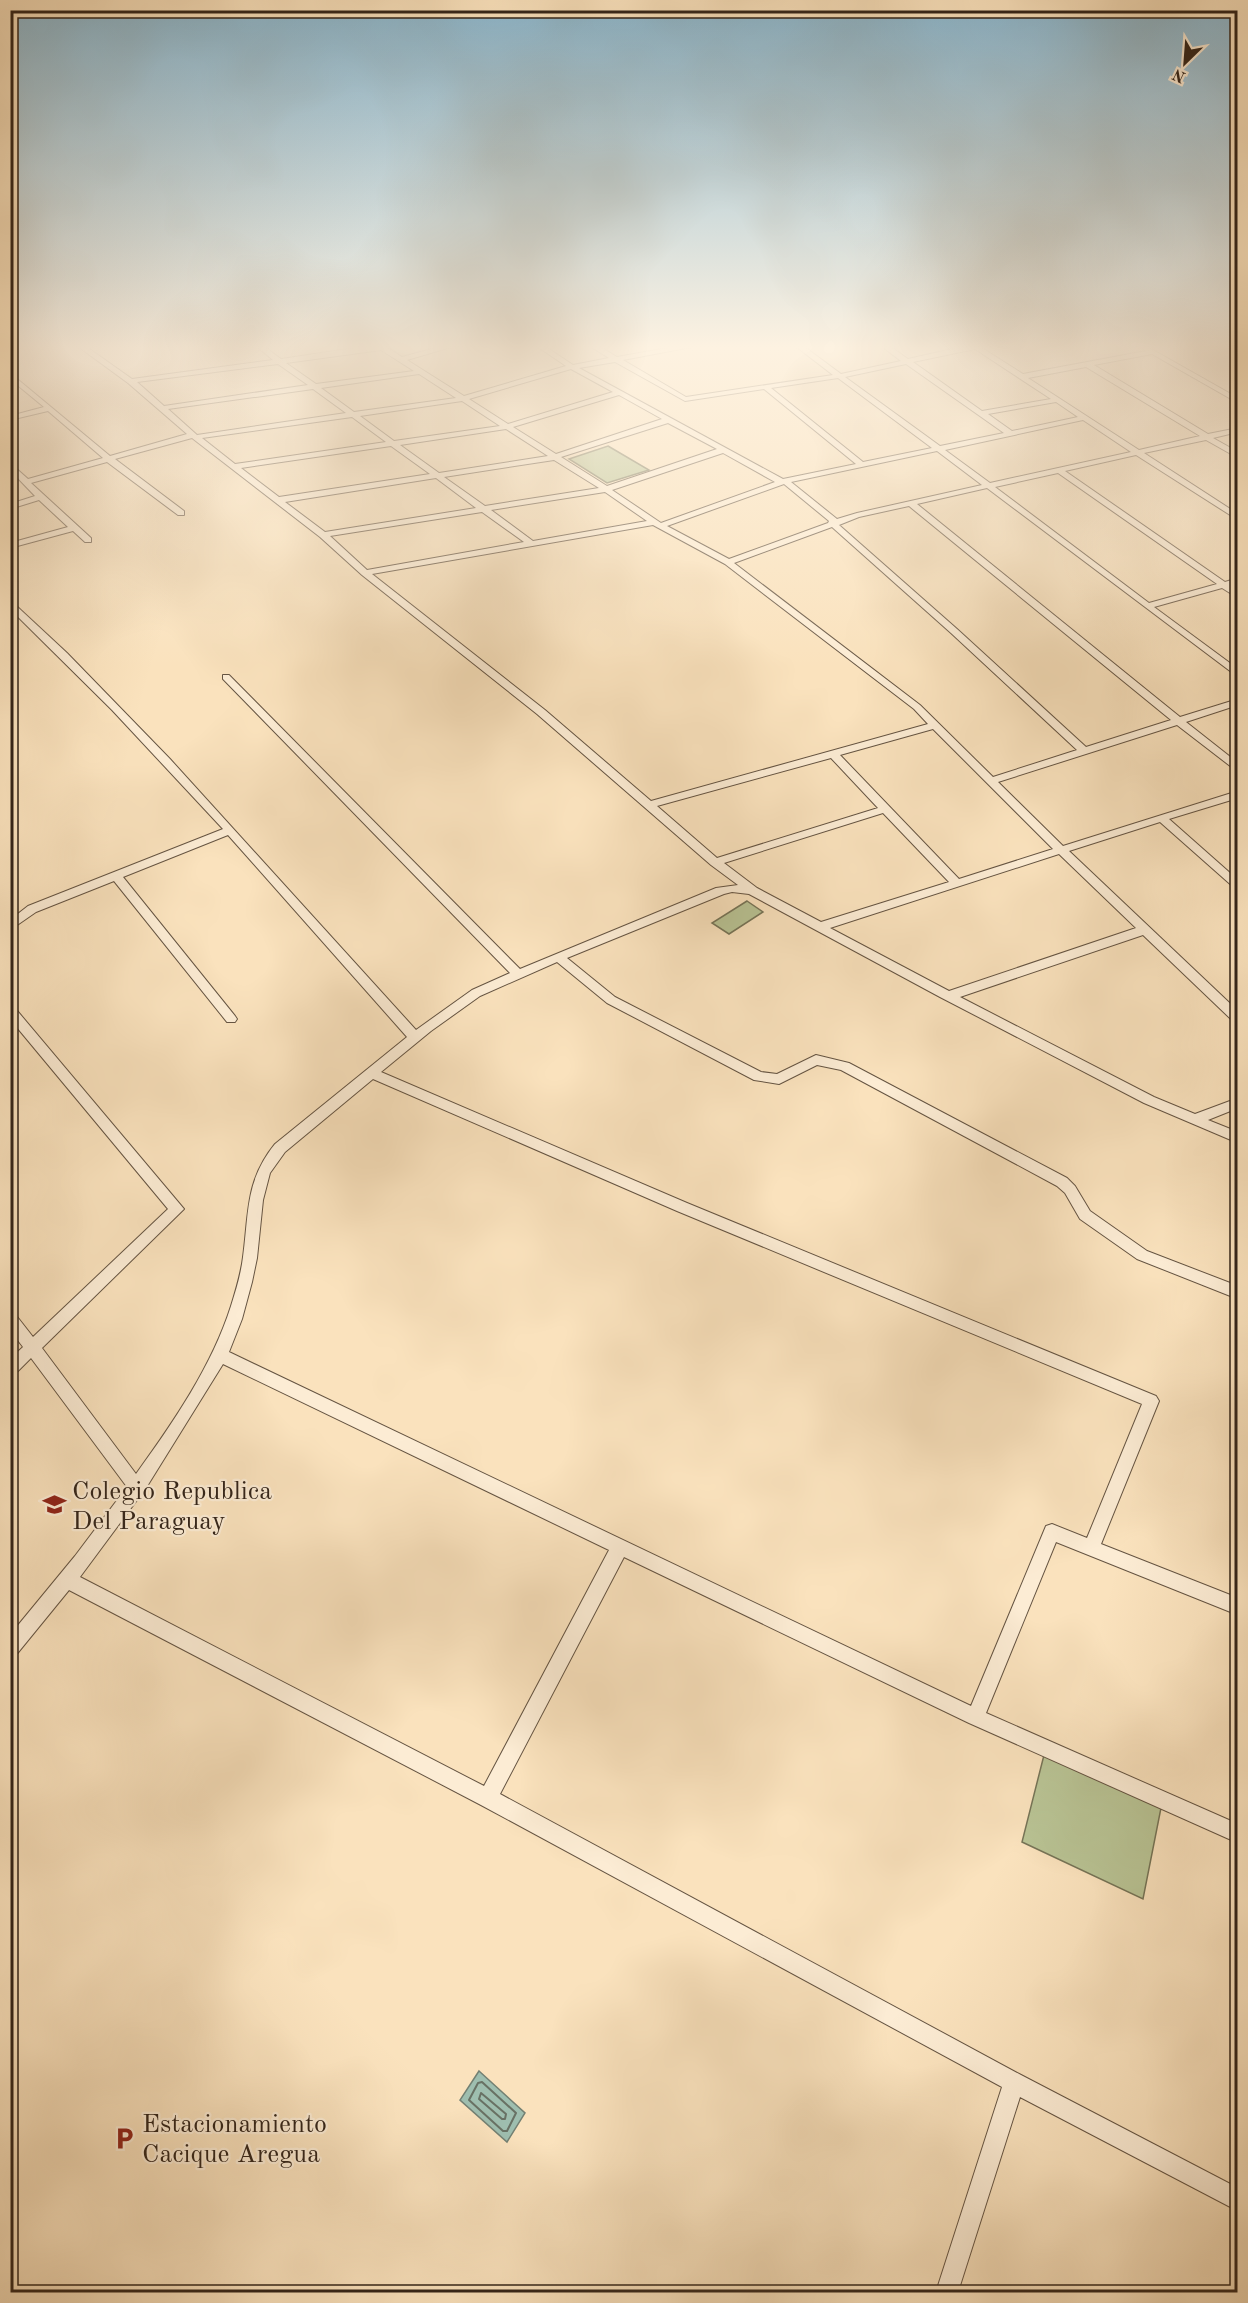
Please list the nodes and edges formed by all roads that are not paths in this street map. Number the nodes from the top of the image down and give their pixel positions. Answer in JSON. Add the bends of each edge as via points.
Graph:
{"nodes":[{"id":1,"x":101,"y":452,"type":"edge"},
{"id":2,"x":133,"y":452,"type":"edge"},
{"id":3,"x":217,"y":452,"type":"edge"},
{"id":4,"x":333,"y":452,"type":"edge"},
{"id":5,"x":404,"y":452,"type":"edge"},
{"id":6,"x":548,"y":452,"type":"edge"},
{"id":7,"x":569,"y":452,"type":"edge"},
{"id":8,"x":716,"y":452,"type":"edge"},
{"id":9,"x":728,"y":452,"type":"edge"},
{"id":10,"x":847,"y":452,"type":"edge"},
{"id":11,"x":916,"y":452,"type":"edge"},
{"id":12,"x":944,"y":452,"type":"edge"},
{"id":13,"x":1135,"y":453,"type":"joint"},
{"id":14,"x":555,"y":457,"type":"junction"},
{"id":15,"x":109,"y":459,"type":"junction"},
{"id":16,"x":861,"y":464,"type":"junction"},
{"id":17,"x":10,"y":465,"type":"edge"},
{"id":18,"x":236,"y":466,"type":"junction"},
{"id":19,"x":1059,"y":470,"type":"junction"},
{"id":20,"x":436,"y":476,"type":"junction"},
{"id":21,"x":26,"y":482,"type":"junction"},
{"id":22,"x":783,"y":482,"type":"junction"},
{"id":23,"x":986,"y":486,"type":"junction"},
{"id":24,"x":606,"y":489,"type":"junction"},
{"id":25,"x":40,"y":497,"type":"junction"},
{"id":26,"x":279,"y":500,"type":"junction"},
{"id":27,"x":910,"y":503,"type":"junction"},
{"id":28,"x":10,"y":507,"type":"edge"},
{"id":29,"x":484,"y":509,"type":"junction"},
{"id":30,"x":181,"y":513,"type":"dead end"},
{"id":31,"x":1238,"y":518,"type":"edge"},
{"id":32,"x":833,"y":522,"type":"junction"},
{"id":33,"x":657,"y":524,"type":"junction"},
{"id":34,"x":73,"y":528,"type":"junction"},
{"id":35,"x":323,"y":535,"type":"junction"},
{"id":36,"x":88,"y":540,"type":"dead end"},
{"id":37,"x":532,"y":544,"type":"junction"},
{"id":38,"x":10,"y":546,"type":"edge"},
{"id":39,"x":728,"y":562,"type":"junction"},
{"id":40,"x":365,"y":573,"type":"junction"},
{"id":41,"x":1238,"y":581,"type":"edge"},
{"id":42,"x":1224,"y":585,"type":"junction"},
{"id":43,"x":1238,"y":595,"type":"edge"},
{"id":44,"x":10,"y":603,"type":"edge"},
{"id":45,"x":1147,"y":606,"type":"junction"},
{"id":46,"x":1238,"y":674,"type":"edge"},
{"id":47,"x":226,"y":677,"type":"dead end"},
{"id":48,"x":1238,"y":702,"type":"edge"},
{"id":49,"x":1178,"y":721,"type":"junction"},
{"id":50,"x":936,"y":725,"type":"junction"},
{"id":51,"x":1083,"y":751,"type":"junction"},
{"id":52,"x":832,"y":753,"type":"junction"},
{"id":53,"x":1238,"y":769,"type":"edge"},
{"id":54,"x":990,"y":781,"type":"junction"},
{"id":55,"x":1238,"y":794,"type":"edge"},
{"id":56,"x":650,"y":805,"type":"junction"},
{"id":57,"x":885,"y":809,"type":"junction"},
{"id":58,"x":1161,"y":818,"type":"junction"},
{"id":59,"x":229,"y":831,"type":"junction"},
{"id":60,"x":1060,"y":850,"type":"junction"},
{"id":61,"x":715,"y":862,"type":"junction"},
{"id":62,"x":116,"y":876,"type":"junction"},
{"id":63,"x":956,"y":883,"type":"junction"},
{"id":64,"x":1238,"y":887,"type":"edge"},
{"id":65,"x":753,"y":891,"type":"junction"},
{"id":66,"x":10,"y":926,"type":"edge"},
{"id":67,"x":819,"y":927,"type":"junction"},
{"id":68,"x":1144,"y":930,"type":"junction"},
{"id":69,"x":558,"y":957,"type":"junction"},
{"id":70,"x":518,"y":974,"type":"junction"},
{"id":71,"x":949,"y":996,"type":"junction"},
{"id":72,"x":10,"y":1010,"type":"edge"},
{"id":73,"x":231,"y":1018,"type":"dead end"},
{"id":74,"x":1238,"y":1019,"type":"edge"},
{"id":75,"x":415,"y":1038,"type":"junction"},
{"id":76,"x":373,"y":1074,"type":"junction"},
{"id":77,"x":1238,"y":1103,"type":"edge"},
{"id":78,"x":1193,"y":1120,"type":"junction"},
{"id":79,"x":1238,"y":1138,"type":"edge"},
{"id":80,"x":1238,"y":1293,"type":"edge"},
{"id":81,"x":10,"y":1318,"type":"edge"},
{"id":82,"x":33,"y":1347,"type":"junction"},
{"id":83,"x":220,"y":1354,"type":"junction"},
{"id":84,"x":10,"y":1369,"type":"edge"},
{"id":85,"x":138,"y":1489,"type":"junction"},
{"id":86,"x":620,"y":1547,"type":"junction"},
{"id":87,"x":1091,"y":1548,"type":"junction"},
{"id":88,"x":68,"y":1580,"type":"junction"},
{"id":89,"x":1238,"y":1607,"type":"edge"},
{"id":90,"x":10,"y":1649,"type":"edge"},
{"id":91,"x":975,"y":1717,"type":"junction"},
{"id":92,"x":488,"y":1798,"type":"junction"},
{"id":93,"x":1238,"y":1834,"type":"edge"},
{"id":94,"x":1014,"y":2082,"type":"junction"},
{"id":95,"x":1238,"y":2200,"type":"edge"},
{"id":96,"x":947,"y":2292,"type":"edge"}],
"edges":[{"from":1,"to":15,"type":"street"},
{"from":2,"to":15,"type":"street"},
{"from":3,"to":18,"type":"street"},
{"from":4,"to":18,"type":"street"},
{"from":5,"to":20,"type":"street"},
{"from":6,"to":14,"type":"street"},
{"from":7,"to":14,"type":"street"},
{"from":8,"to":24,"type":"street"},
{"from":9,"to":22,"type":"street"},
{"from":10,"to":16,"type":"street"},
{"from":11,"to":16,"type":"street"},
{"from":12,"to":23,"type":"street"},
{"from":13,"to":19,"type":"street"},
{"from":13,"to":31,"type":"street"},
{"from":14,"to":20,"type":"street"},
{"from":14,"to":24,"type":"street"},
{"from":15,"to":21,"type":"street"},
{"from":15,"to":30,"type":"street"},
{"from":16,"to":22,"type":"street"},
{"from":17,"to":21,"type":"street"},
{"from":18,"to":26,"type":"street"},
{"from":19,"to":23,"type":"street"},
{"from":19,"to":42,"type":"street"},
{"from":20,"to":26,"type":"street"},
{"from":20,"to":29,"type":"street"},
{"from":21,"to":25,"type":"street"},
{"from":22,"to":32,"type":"street"},
{"from":22,"to":33,"type":"street"},
{"from":23,"to":27,"type":"street"},
{"from":23,"to":45,"type":"street"},
{"from":24,"to":29,"type":"street"},
{"from":24,"to":33,"type":"street"},
{"from":25,"to":28,"type":"street"},
{"from":25,"to":34,"type":"street"},
{"from":26,"to":35,"type":"street"},
{"from":27,"to":32,"type":"street"},
{"from":27,"to":49,"type":"street"},
{"from":29,"to":35,"type":"street"},
{"from":29,"to":37,"type":"street"},
{"from":32,"to":39,"type":"street"},
{"from":32,"to":51,"type":"street"},
{"from":33,"to":37,"type":"street"},
{"from":33,"to":39,"type":"street"},
{"from":34,"to":36,"type":"street"},
{"from":34,"to":38,"type":"street"},
{"from":35,"to":40,"type":"street"},
{"from":37,"to":40,"type":"street"},
{"from":39,"to":50,"type":"street"},
{"from":40,"to":56,"type":"street","via":[[541,712]]},
{"from":41,"to":42,"type":"street"},
{"from":42,"to":43,"type":"street"},
{"from":42,"to":45,"type":"street"},
{"from":44,"to":59,"type":"street","via":[[73,662]]},
{"from":45,"to":46,"type":"street"},
{"from":47,"to":70,"type":"street"},
{"from":48,"to":49,"type":"street"},
{"from":49,"to":51,"type":"street"},
{"from":49,"to":53,"type":"street"},
{"from":50,"to":52,"type":"street"},
{"from":50,"to":54,"type":"street"},
{"from":51,"to":54,"type":"street"},
{"from":52,"to":56,"type":"street"},
{"from":52,"to":57,"type":"street"},
{"from":54,"to":60,"type":"street"},
{"from":55,"to":58,"type":"street"},
{"from":56,"to":61,"type":"street"},
{"from":57,"to":61,"type":"street"},
{"from":57,"to":63,"type":"street"},
{"from":58,"to":60,"type":"street"},
{"from":58,"to":64,"type":"street"},
{"from":59,"to":62,"type":"street"},
{"from":59,"to":75,"type":"street"},
{"from":60,"to":63,"type":"street"},
{"from":60,"to":68,"type":"street"},
{"from":61,"to":65,"type":"street"},
{"from":62,"to":66,"type":"street","via":[[32,909]]},
{"from":62,"to":73,"type":"street"},
{"from":63,"to":67,"type":"street"},
{"from":65,"to":67,"type":"street"},
{"from":65,"to":69,"type":"street","via":[[720,891]]},
{"from":67,"to":71,"type":"street"},
{"from":68,"to":71,"type":"street"},
{"from":68,"to":74,"type":"street"},
{"from":69,"to":70,"type":"street"},
{"from":69,"to":80,"type":"street","via":[[611,1000],[759,1077],[779,1079],[816,1060],[844,1066],[1062,1182],[1073,1192],[1084,1215],[1142,1255]]},
{"from":70,"to":75,"type":"street","via":[[476,993]]},
{"from":71,"to":78,"type":"street"},
{"from":72,"to":82,"type":"street","via":[[177,1209]]},
{"from":75,"to":76,"type":"street"},
{"from":76,"to":83,"type":"street","via":[[280,1148],[262,1170],[242,1294]]},
{"from":76,"to":87,"type":"street","via":[[1151,1401]]},
{"from":77,"to":78,"type":"street"},
{"from":78,"to":79,"type":"street"},
{"from":81,"to":82,"type":"street"},
{"from":82,"to":84,"type":"street"},
{"from":82,"to":85,"type":"street"},
{"from":83,"to":85,"type":"street"},
{"from":83,"to":86,"type":"street"},
{"from":85,"to":88,"type":"street"},
{"from":86,"to":91,"type":"street"},
{"from":86,"to":92,"type":"street"},
{"from":87,"to":89,"type":"street"},
{"from":87,"to":91,"type":"street","via":[[1052,1532]]},
{"from":88,"to":90,"type":"street"},
{"from":88,"to":92,"type":"street"},
{"from":91,"to":93,"type":"street"},
{"from":92,"to":94,"type":"street"},
{"from":94,"to":95,"type":"street"},
{"from":94,"to":96,"type":"street"}]}
